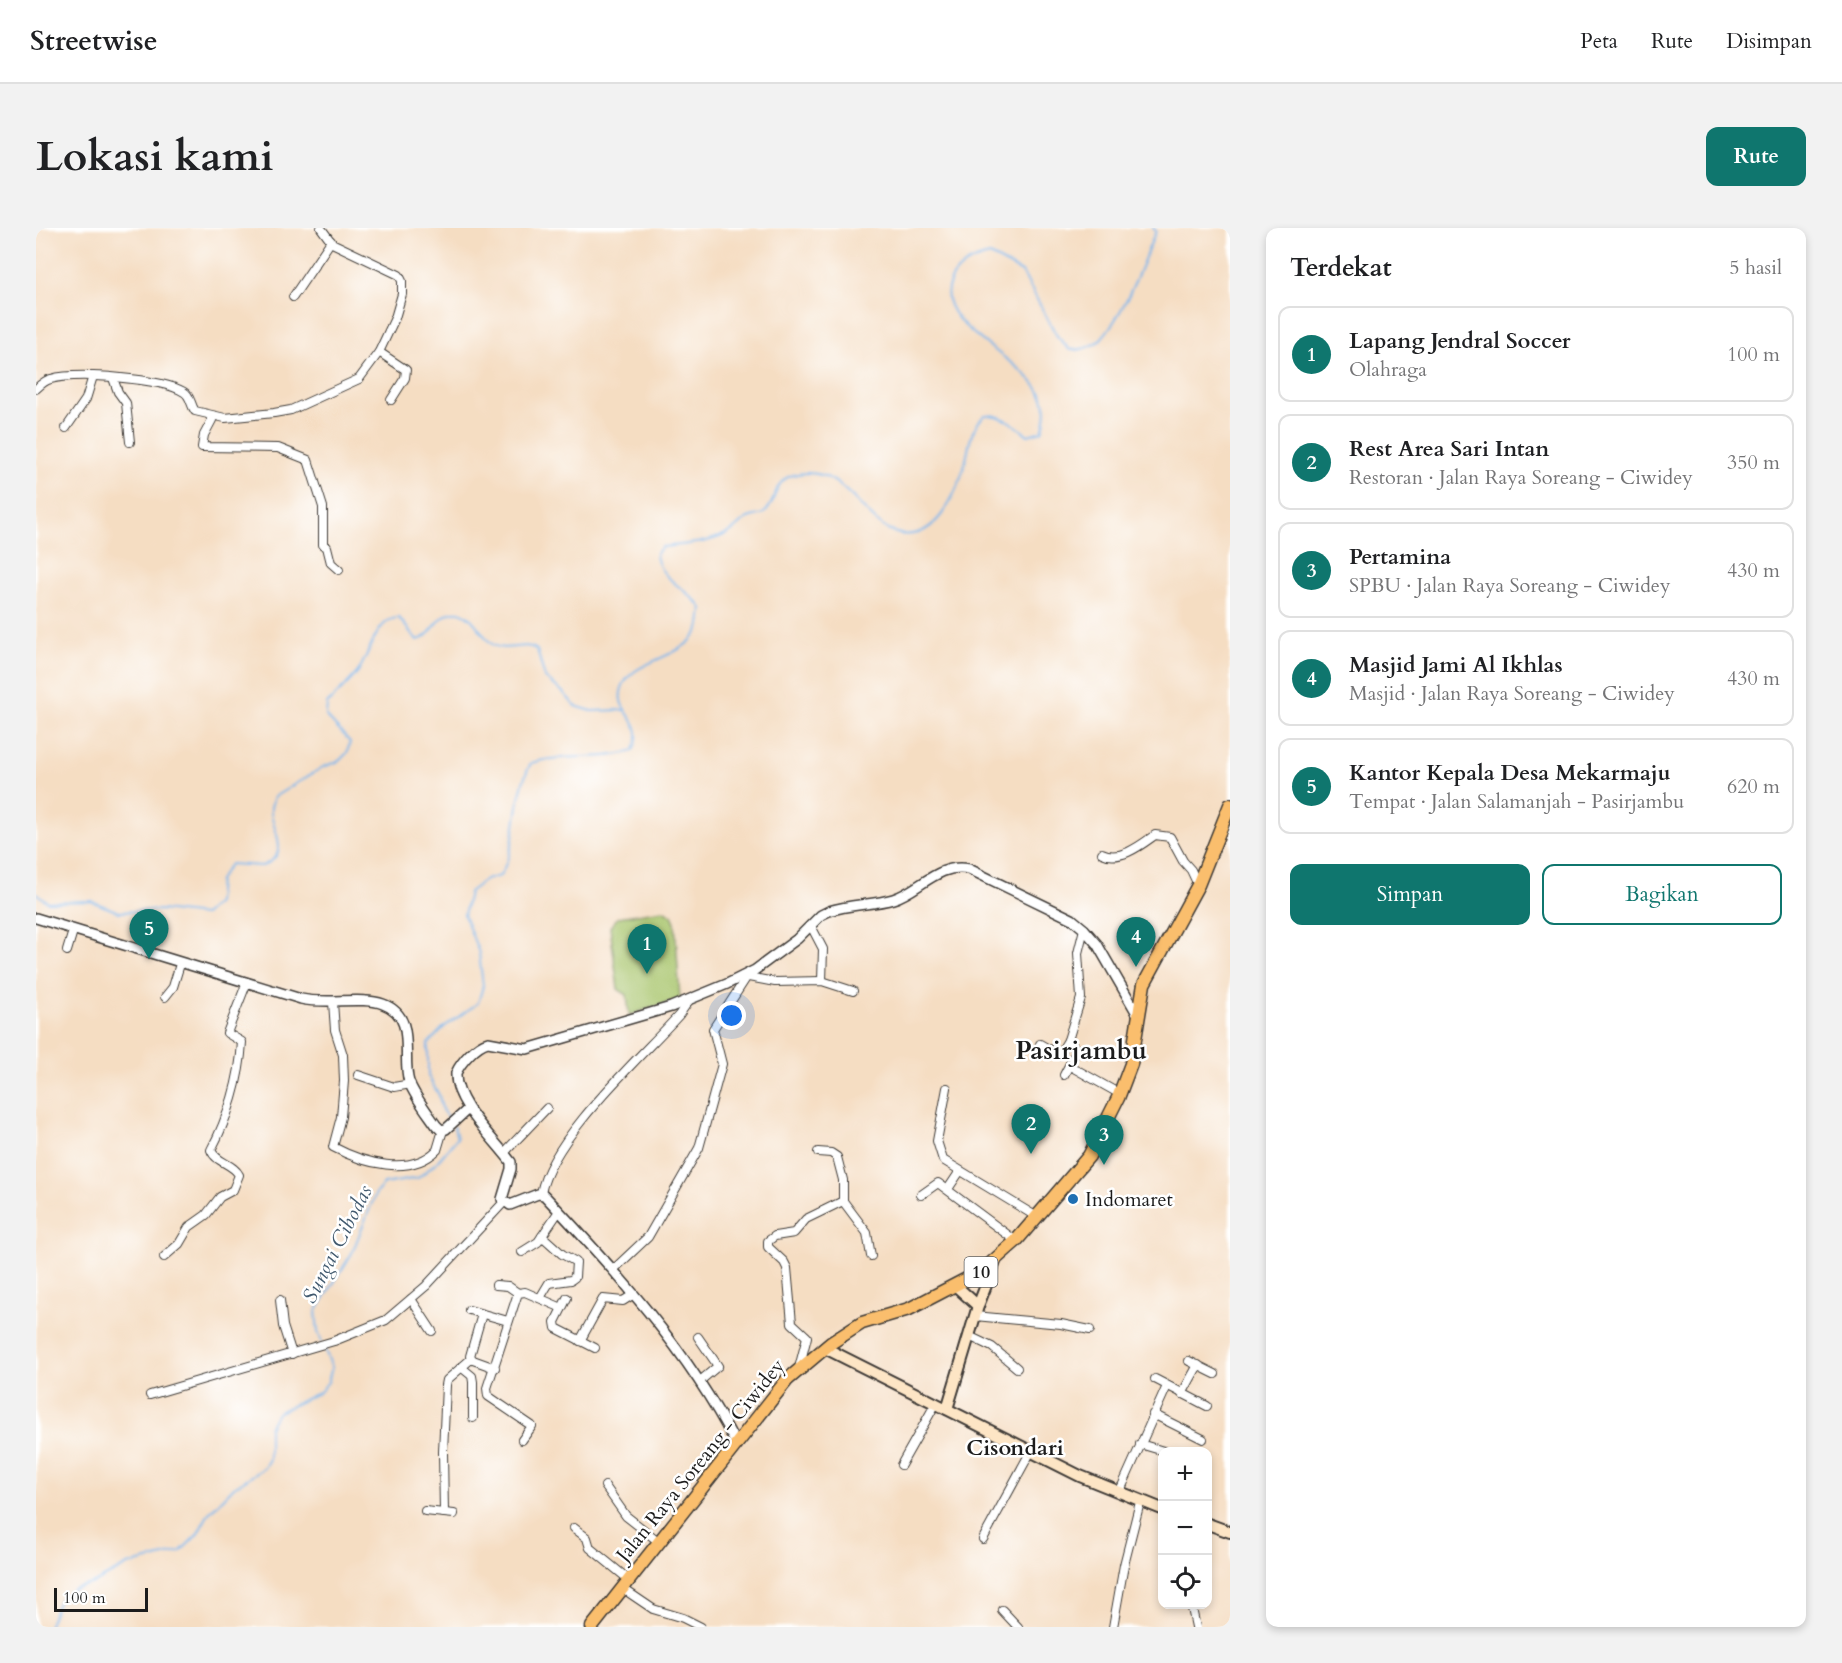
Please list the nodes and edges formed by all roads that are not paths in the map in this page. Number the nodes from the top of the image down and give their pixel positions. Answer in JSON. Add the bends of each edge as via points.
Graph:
{"nodes":[{"id":1,"x":321,"y":228,"type":"edge"},
{"id":2,"x":331,"y":241,"type":"junction"},
{"id":3,"x":293,"y":297,"type":"dead end"},
{"id":4,"x":379,"y":352,"type":"junction"},
{"id":5,"x":93,"y":376,"type":"junction"},
{"id":6,"x":113,"y":378,"type":"junction"},
{"id":7,"x":36,"y":389,"type":"edge"},
{"id":8,"x":391,"y":400,"type":"dead end"},
{"id":9,"x":210,"y":416,"type":"junction"},
{"id":10,"x":66,"y":428,"type":"dead end"},
{"id":11,"x":130,"y":442,"type":"dead end"},
{"id":12,"x":339,"y":570,"type":"dead end"},
{"id":13,"x":1230,"y":806,"type":"edge"},
{"id":14,"x":1102,"y":853,"type":"dead end"},
{"id":15,"x":1198,"y":885,"type":"junction"},
{"id":16,"x":36,"y":918,"type":"edge"},
{"id":17,"x":811,"y":926,"type":"junction"},
{"id":18,"x":1084,"y":929,"type":"junction"},
{"id":19,"x":73,"y":931,"type":"junction"},
{"id":20,"x":67,"y":951,"type":"dead end"},
{"id":21,"x":180,"y":964,"type":"junction"},
{"id":22,"x":745,"y":977,"type":"junction"},
{"id":23,"x":822,"y":981,"type":"junction"},
{"id":24,"x":247,"y":982,"type":"junction"},
{"id":25,"x":853,"y":991,"type":"dead end"},
{"id":26,"x":165,"y":997,"type":"dead end"},
{"id":27,"x":690,"y":999,"type":"junction"},
{"id":28,"x":333,"y":1002,"type":"junction"},
{"id":29,"x":1138,"y":1015,"type":"junction"},
{"id":30,"x":1068,"y":1040,"type":"junction"},
{"id":31,"x":1040,"y":1044,"type":"dead end"},
{"id":32,"x":1070,"y":1066,"type":"junction"},
{"id":33,"x":358,"y":1075,"type":"dead end"},
{"id":34,"x":1064,"y":1075,"type":"dead end"},
{"id":35,"x":411,"y":1084,"type":"junction"},
{"id":36,"x":947,"y":1088,"type":"dead end"},
{"id":37,"x":1120,"y":1094,"type":"junction"},
{"id":38,"x":547,"y":1108,"type":"dead end"},
{"id":39,"x":465,"y":1112,"type":"junction"},
{"id":40,"x":446,"y":1128,"type":"junction"},
{"id":41,"x":818,"y":1152,"type":"dead end"},
{"id":42,"x":504,"y":1153,"type":"junction"},
{"id":43,"x":960,"y":1171,"type":"junction"},
{"id":44,"x":948,"y":1189,"type":"junction"},
{"id":45,"x":541,"y":1193,"type":"junction"},
{"id":46,"x":921,"y":1194,"type":"dead end"},
{"id":47,"x":504,"y":1202,"type":"junction"},
{"id":48,"x":843,"y":1202,"type":"junction"},
{"id":49,"x":559,"y":1211,"type":"junction"},
{"id":50,"x":1037,"y":1217,"type":"junction"},
{"id":51,"x":542,"y":1236,"type":"junction"},
{"id":52,"x":1016,"y":1241,"type":"junction"},
{"id":53,"x":522,"y":1252,"type":"dead end"},
{"id":54,"x":871,"y":1256,"type":"dead end"},
{"id":55,"x":164,"y":1257,"type":"dead end"},
{"id":56,"x":995,"y":1262,"type":"junction"},
{"id":57,"x":613,"y":1270,"type":"junction"},
{"id":58,"x":496,"y":1285,"type":"dead end"},
{"id":59,"x":956,"y":1286,"type":"junction"},
{"id":60,"x":518,"y":1293,"type":"junction"},
{"id":61,"x":634,"y":1294,"type":"junction"},
{"id":62,"x":540,"y":1298,"type":"junction"},
{"id":63,"x":567,"y":1298,"type":"dead end"},
{"id":64,"x":411,"y":1299,"type":"junction"},
{"id":65,"x":280,"y":1300,"type":"dead end"},
{"id":66,"x":562,"y":1308,"type":"junction"},
{"id":67,"x":469,"y":1310,"type":"dead end"},
{"id":68,"x":976,"y":1311,"type":"junction"},
{"id":69,"x":482,"y":1314,"type":"junction"},
{"id":70,"x":508,"y":1321,"type":"junction"},
{"id":71,"x":1090,"y":1330,"type":"dead end"},
{"id":72,"x":432,"y":1332,"type":"dead end"},
{"id":73,"x":969,"y":1336,"type":"junction"},
{"id":74,"x":698,"y":1337,"type":"dead end"},
{"id":75,"x":580,"y":1341,"type":"junction"},
{"id":76,"x":595,"y":1348,"type":"dead end"},
{"id":77,"x":825,"y":1348,"type":"junction"},
{"id":78,"x":292,"y":1354,"type":"junction"},
{"id":79,"x":471,"y":1359,"type":"junction"},
{"id":80,"x":1189,"y":1361,"type":"dead end"},
{"id":81,"x":1198,"y":1365,"type":"junction"},
{"id":82,"x":461,"y":1367,"type":"junction"},
{"id":83,"x":495,"y":1368,"type":"junction"},
{"id":84,"x":799,"y":1368,"type":"junction"},
{"id":85,"x":1017,"y":1368,"type":"dead end"},
{"id":86,"x":1215,"y":1374,"type":"dead end"},
{"id":87,"x":1155,"y":1379,"type":"dead end"},
{"id":88,"x":700,"y":1381,"type":"junction"},
{"id":89,"x":1167,"y":1386,"type":"junction"},
{"id":90,"x":486,"y":1392,"type":"junction"},
{"id":91,"x":1182,"y":1394,"type":"junction"},
{"id":92,"x":150,"y":1395,"type":"dead end"},
{"id":93,"x":474,"y":1402,"type":"junction"},
{"id":94,"x":936,"y":1403,"type":"junction"},
{"id":95,"x":1207,"y":1406,"type":"dead end"},
{"id":96,"x":947,"y":1409,"type":"junction"},
{"id":97,"x":1153,"y":1414,"type":"junction"},
{"id":98,"x":473,"y":1418,"type":"dead end"},
{"id":99,"x":1203,"y":1439,"type":"dead end"},
{"id":100,"x":522,"y":1440,"type":"dead end"},
{"id":101,"x":736,"y":1444,"type":"junction"},
{"id":102,"x":1140,"y":1444,"type":"junction"},
{"id":103,"x":1158,"y":1449,"type":"edge"},
{"id":104,"x":1031,"y":1451,"type":"junction"},
{"id":105,"x":902,"y":1465,"type":"dead end"},
{"id":106,"x":605,"y":1486,"type":"dead end"},
{"id":107,"x":1119,"y":1493,"type":"junction"},
{"id":108,"x":1140,"y":1502,"type":"junction"},
{"id":109,"x":1158,"y":1508,"type":"edge"},
{"id":110,"x":425,"y":1511,"type":"dead end"},
{"id":111,"x":444,"y":1513,"type":"junction"},
{"id":112,"x":454,"y":1514,"type":"dead end"},
{"id":113,"x":1212,"y":1525,"type":"edge"},
{"id":114,"x":574,"y":1528,"type":"dead end"},
{"id":115,"x":1230,"y":1532,"type":"edge"},
{"id":116,"x":983,"y":1539,"type":"dead end"},
{"id":117,"x":658,"y":1541,"type":"junction"},
{"id":118,"x":625,"y":1584,"type":"junction"},
{"id":119,"x":1192,"y":1609,"type":"edge"},
{"id":120,"x":1002,"y":1610,"type":"dead end"},
{"id":121,"x":592,"y":1627,"type":"edge"},
{"id":122,"x":701,"y":1627,"type":"edge"},
{"id":123,"x":1018,"y":1627,"type":"edge"},
{"id":124,"x":1113,"y":1627,"type":"edge"},
{"id":125,"x":1196,"y":1627,"type":"edge"}],
"edges":[{"from":1,"to":2,"type":"street"},
{"from":2,"to":3,"type":"street"},
{"from":2,"to":4,"type":"street","via":[[399,275],[402,281],[399,308]]},
{"from":4,"to":8,"type":"street","via":[[406,370]]},
{"from":4,"to":9,"type":"street","via":[[359,379],[291,410],[245,417]]},
{"from":5,"to":6,"type":"street"},
{"from":5,"to":7,"type":"street","via":[[48,379]]},
{"from":5,"to":10,"type":"street","via":[[86,399]]},
{"from":6,"to":9,"type":"street","via":[[174,387],[190,398],[195,411]]},
{"from":6,"to":11,"type":"street","via":[[126,403]]},
{"from":9,"to":12,"type":"street","via":[[202,447],[278,448],[308,460],[323,507],[323,545]]},
{"from":13,"to":15,"type":"highway","name":"Jalan Raya Soreang - Ciwidey","number":"10"},
{"from":14,"to":15,"type":"street","via":[[1113,856],[1136,848],[1155,835],[1170,837]]},
{"from":15,"to":29,"type":"highway","name":"Jalan Raya Soreang - Ciwidey","number":"10","via":[[1150,969],[1139,999]]},
{"from":16,"to":19,"type":"street"},
{"from":17,"to":18,"type":"street","via":[[830,911],[892,899],[941,872],[963,868],[1072,919]]},
{"from":17,"to":22,"type":"street"},
{"from":17,"to":23,"type":"street","via":[[823,949]]},
{"from":18,"to":29,"type":"street","via":[[1097,944]]},
{"from":18,"to":30,"type":"street","via":[[1078,953],[1081,998]]},
{"from":19,"to":20,"type":"street"},
{"from":19,"to":21,"type":"street"},
{"from":21,"to":24,"type":"street"},
{"from":21,"to":26,"type":"street","via":[[173,987]]},
{"from":22,"to":23,"type":"street","via":[[775,982]]},
{"from":22,"to":27,"type":"street"},
{"from":22,"to":57,"type":"street","via":[[712,1029],[722,1064],[695,1156],[648,1237]]},
{"from":23,"to":25,"type":"street"},
{"from":24,"to":28,"type":"street","via":[[311,1002]]},
{"from":24,"to":55,"type":"street","via":[[227,1029],[229,1036],[242,1042],[235,1087],[222,1132],[211,1150],[239,1175],[233,1190],[220,1197],[207,1215],[189,1227],[179,1244]]},
{"from":27,"to":39,"type":"street","via":[[535,1048],[483,1044],[456,1073]]},
{"from":27,"to":45,"type":"street","via":[[680,1015],[590,1110],[546,1172]]},
{"from":28,"to":35,"type":"street","via":[[378,1003],[391,1008],[407,1035]]},
{"from":28,"to":40,"type":"street","via":[[344,1081],[333,1148],[375,1164],[416,1162],[437,1150]]},
{"from":29,"to":37,"type":"highway","name":"Jalan Raya Soreang - Ciwidey","number":"10","via":[[1131,1064]]},
{"from":30,"to":31,"type":"street","via":[[1059,1055]]},
{"from":30,"to":32,"type":"street","via":[[1077,1048]]},
{"from":32,"to":34,"type":"street"},
{"from":32,"to":37,"type":"street"},
{"from":33,"to":35,"type":"street","via":[[394,1087]]},
{"from":35,"to":40,"type":"street","via":[[436,1125]]},
{"from":36,"to":43,"type":"street","via":[[938,1146],[943,1160]]},
{"from":37,"to":50,"type":"highway","name":"Jalan Raya Soreang - Ciwidey","number":"10","via":[[1089,1156]]},
{"from":38,"to":42,"type":"street"},
{"from":39,"to":40,"type":"street"},
{"from":39,"to":42,"type":"street"},
{"from":41,"to":48,"type":"street","via":[[837,1157]]},
{"from":42,"to":47,"type":"street","via":[[512,1165],[502,1195]]},
{"from":43,"to":44,"type":"street"},
{"from":43,"to":50,"type":"street"},
{"from":44,"to":46,"type":"street","via":[[936,1183]]},
{"from":44,"to":52,"type":"street"},
{"from":45,"to":47,"type":"street","via":[[514,1204]]},
{"from":45,"to":49,"type":"street"},
{"from":47,"to":64,"type":"street"},
{"from":48,"to":54,"type":"street","via":[[867,1233]]},
{"from":48,"to":84,"type":"street","via":[[806,1219],[794,1233],[775,1236],[767,1243],[784,1262],[792,1323],[807,1337]]},
{"from":49,"to":51,"type":"street"},
{"from":49,"to":57,"type":"street"},
{"from":50,"to":52,"type":"highway","name":"Jalan Raya Soreang - Ciwidey","number":"10"},
{"from":51,"to":53,"type":"street"},
{"from":51,"to":62,"type":"street","via":[[576,1262],[576,1269],[571,1280],[549,1283]]},
{"from":52,"to":56,"type":"highway","name":"Jalan Raya Soreang - Ciwidey","number":"10"},
{"from":56,"to":59,"type":"highway","name":"Jalan Raya Soreang - Ciwidey","number":"10"},
{"from":56,"to":68,"type":"main road"},
{"from":57,"to":61,"type":"street"},
{"from":58,"to":60,"type":"street","via":[[508,1286]]},
{"from":59,"to":68,"type":"main road"},
{"from":59,"to":77,"type":"highway","name":"Jalan Raya Soreang - Ciwidey","number":"10","via":[[899,1313],[862,1323]]},
{"from":60,"to":62,"type":"street"},
{"from":60,"to":70,"type":"street"},
{"from":61,"to":75,"type":"street","via":[[623,1301],[603,1299]]},
{"from":61,"to":88,"type":"street"},
{"from":62,"to":66,"type":"street"},
{"from":63,"to":66,"type":"street"},
{"from":64,"to":72,"type":"street"},
{"from":64,"to":78,"type":"street","via":[[386,1320]]},
{"from":65,"to":78,"type":"street"},
{"from":66,"to":75,"type":"street","via":[[556,1328]]},
{"from":67,"to":69,"type":"street"},
{"from":68,"to":71,"type":"street"},
{"from":68,"to":73,"type":"main road"},
{"from":69,"to":70,"type":"street"},
{"from":69,"to":79,"type":"street"},
{"from":70,"to":83,"type":"street"},
{"from":73,"to":85,"type":"street","via":[[992,1347]]},
{"from":73,"to":96,"type":"main road"},
{"from":74,"to":88,"type":"street","via":[[718,1366]]},
{"from":75,"to":76,"type":"street"},
{"from":77,"to":84,"type":"highway","name":"Jalan Raya Soreang - Ciwidey","number":"10"},
{"from":77,"to":94,"type":"main road"},
{"from":78,"to":92,"type":"street"},
{"from":79,"to":82,"type":"street"},
{"from":79,"to":83,"type":"street"},
{"from":80,"to":81,"type":"street"},
{"from":81,"to":86,"type":"street"},
{"from":81,"to":91,"type":"street"},
{"from":82,"to":93,"type":"street","via":[[472,1376]]},
{"from":82,"to":111,"type":"street","via":[[446,1385]]},
{"from":83,"to":90,"type":"street"},
{"from":84,"to":101,"type":"highway","name":"Jalan Raya Soreang - Ciwidey","number":"10"},
{"from":87,"to":89,"type":"street"},
{"from":88,"to":101,"type":"street"},
{"from":89,"to":91,"type":"street"},
{"from":89,"to":97,"type":"street"},
{"from":90,"to":93,"type":"street"},
{"from":90,"to":100,"type":"street","via":[[532,1425]]},
{"from":91,"to":95,"type":"street"},
{"from":93,"to":98,"type":"street"},
{"from":94,"to":96,"type":"main road"},
{"from":94,"to":105,"type":"street"},
{"from":96,"to":104,"type":"main road"},
{"from":97,"to":99,"type":"street"},
{"from":97,"to":102,"type":"street"},
{"from":101,"to":117,"type":"highway","name":"Jalan Raya Soreang - Ciwidey","number":"10"},
{"from":102,"to":103,"type":"street"},
{"from":102,"to":107,"type":"street"},
{"from":104,"to":107,"type":"main road"},
{"from":104,"to":116,"type":"street"},
{"from":106,"to":117,"type":"street","via":[[626,1516]]},
{"from":107,"to":108,"type":"main road"},
{"from":108,"to":109,"type":"main road"},
{"from":108,"to":124,"type":"street"},
{"from":110,"to":111,"type":"street"},
{"from":111,"to":112,"type":"street"},
{"from":113,"to":115,"type":"main road"},
{"from":114,"to":118,"type":"street"},
{"from":117,"to":118,"type":"highway","name":"Jalan Raya Soreang - Ciwidey","number":"10"},
{"from":118,"to":121,"type":"highway","name":"Jalan Raya Soreang - Ciwidey","number":"10"},
{"from":118,"to":122,"type":"street","via":[[653,1609]]},
{"from":119,"to":125,"type":"street"},
{"from":120,"to":123,"type":"street"}]}
